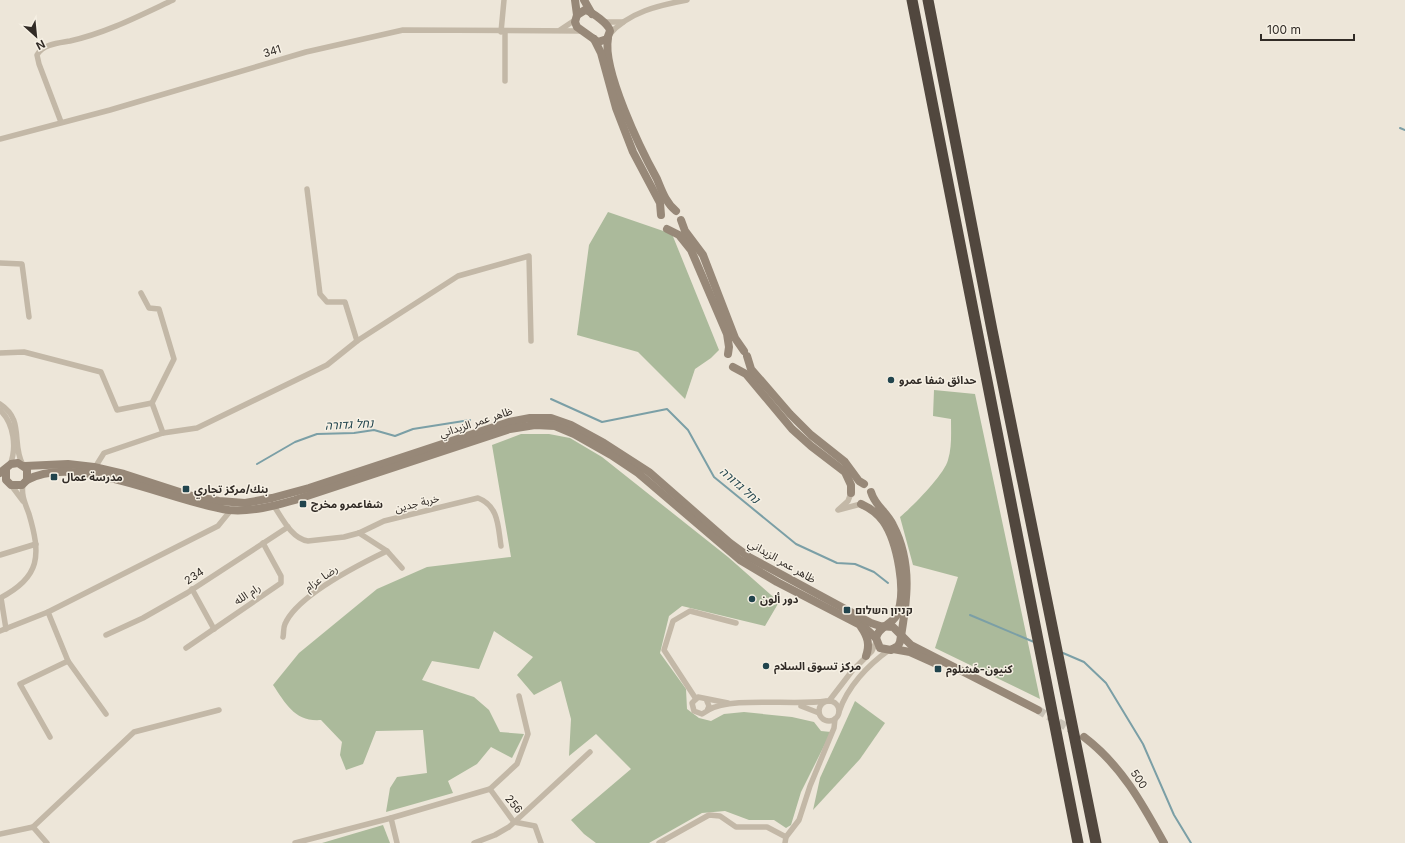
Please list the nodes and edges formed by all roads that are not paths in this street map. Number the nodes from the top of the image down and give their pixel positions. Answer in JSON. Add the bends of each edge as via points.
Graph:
{"nodes":[{"id":1,"x":173,"y":0,"type":"edge"},
{"id":2,"x":504,"y":0,"type":"edge"},
{"id":3,"x":575,"y":0,"type":"edge"},
{"id":4,"x":584,"y":0,"type":"edge"},
{"id":5,"x":687,"y":0,"type":"edge"},
{"id":6,"x":912,"y":0,"type":"edge"},
{"id":7,"x":928,"y":0,"type":"edge"},
{"id":8,"x":592,"y":14,"type":"junction"},
{"id":9,"x":576,"y":17,"type":"junction"},
{"id":10,"x":625,"y":21,"type":"junction"},
{"id":11,"x":604,"y":22,"type":"junction"},
{"id":12,"x":558,"y":31,"type":"junction"},
{"id":13,"x":503,"y":32,"type":"junction"},
{"id":14,"x":584,"y":32,"type":"junction"},
{"id":15,"x":609,"y":37,"type":"junction"},
{"id":16,"x":594,"y":40,"type":"junction"},
{"id":17,"x":505,"y":81,"type":"dead end"},
{"id":18,"x":61,"y":122,"type":"junction"},
{"id":19,"x":0,"y":139,"type":"edge"},
{"id":20,"x":307,"y":189,"type":"dead end"},
{"id":21,"x":676,"y":211,"type":"junction"},
{"id":22,"x":661,"y":215,"type":"junction"},
{"id":23,"x":681,"y":220,"type":"junction"},
{"id":24,"x":667,"y":229,"type":"junction"},
{"id":25,"x":0,"y":263,"type":"edge"},
{"id":26,"x":141,"y":293,"type":"dead end"},
{"id":27,"x":29,"y":317,"type":"dead end"},
{"id":28,"x":357,"y":341,"type":"junction"},
{"id":29,"x":531,"y":341,"type":"dead end"},
{"id":30,"x":0,"y":353,"type":"edge"},
{"id":31,"x":746,"y":353,"type":"junction"},
{"id":32,"x":728,"y":354,"type":"junction"},
{"id":33,"x":734,"y":368,"type":"junction"},
{"id":34,"x":152,"y":403,"type":"junction"},
{"id":35,"x":0,"y":404,"type":"edge"},
{"id":36,"x":0,"y":410,"type":"edge"},
{"id":37,"x":163,"y":433,"type":"junction"},
{"id":38,"x":24,"y":466,"type":"junction"},
{"id":39,"x":6,"y":469,"type":"edge"},
{"id":40,"x":93,"y":471,"type":"junction"},
{"id":41,"x":25,"y":482,"type":"junction"},
{"id":42,"x":6,"y":483,"type":"edge"},
{"id":43,"x":864,"y":484,"type":"junction"},
{"id":44,"x":871,"y":492,"type":"junction"},
{"id":45,"x":851,"y":493,"type":"junction"},
{"id":46,"x":861,"y":504,"type":"junction"},
{"id":47,"x":26,"y":505,"type":"junction"},
{"id":48,"x":274,"y":506,"type":"junction"},
{"id":49,"x":231,"y":510,"type":"junction"},
{"id":50,"x":288,"y":527,"type":"junction"},
{"id":51,"x":359,"y":533,"type":"junction"},
{"id":52,"x":263,"y":543,"type":"junction"},
{"id":53,"x":36,"y":544,"type":"junction"},
{"id":54,"x":501,"y":546,"type":"dead end"},
{"id":55,"x":387,"y":551,"type":"junction"},
{"id":56,"x":0,"y":555,"type":"edge"},
{"id":57,"x":402,"y":568,"type":"dead end"},
{"id":58,"x":192,"y":589,"type":"junction"},
{"id":59,"x":1,"y":598,"type":"edge"},
{"id":60,"x":48,"y":612,"type":"junction"},
{"id":61,"x":736,"y":623,"type":"dead end"},
{"id":62,"x":858,"y":624,"type":"junction"},
{"id":63,"x":885,"y":626,"type":"junction"},
{"id":64,"x":214,"y":629,"type":"junction"},
{"id":65,"x":3,"y":630,"type":"edge"},
{"id":66,"x":106,"y":635,"type":"dead end"},
{"id":67,"x":900,"y":635,"type":"junction"},
{"id":68,"x":283,"y":637,"type":"dead end"},
{"id":69,"x":876,"y":640,"type":"junction"},
{"id":70,"x":186,"y":648,"type":"dead end"},
{"id":71,"x":891,"y":650,"type":"junction"},
{"id":72,"x":866,"y":656,"type":"junction"},
{"id":73,"x":68,"y":661,"type":"junction"},
{"id":74,"x":996,"y":689,"type":"junction"},
{"id":75,"x":519,"y":696,"type":"dead end"},
{"id":76,"x":696,"y":699,"type":"junction"},
{"id":77,"x":706,"y":699,"type":"junction"},
{"id":78,"x":828,"y":701,"type":"junction"},
{"id":79,"x":731,"y":703,"type":"junction"},
{"id":80,"x":795,"y":704,"type":"junction"},
{"id":81,"x":219,"y":710,"type":"dead end"},
{"id":82,"x":708,"y":710,"type":"junction"},
{"id":83,"x":1038,"y":710,"type":"tunnel mouth"},
{"id":84,"x":839,"y":712,"type":"junction"},
{"id":85,"x":819,"y":713,"type":"junction"},
{"id":86,"x":106,"y":714,"type":"dead end"},
{"id":87,"x":835,"y":719,"type":"junction"},
{"id":88,"x":50,"y":737,"type":"dead end"},
{"id":89,"x":1084,"y":737,"type":"tunnel mouth"},
{"id":90,"x":590,"y":752,"type":"dead end"},
{"id":91,"x":490,"y":789,"type":"junction"},
{"id":92,"x":391,"y":818,"type":"junction"},
{"id":93,"x":514,"y":822,"type":"junction"},
{"id":94,"x":33,"y":827,"type":"junction"},
{"id":95,"x":0,"y":834,"type":"edge"},
{"id":96,"x":785,"y":840,"type":"edge"},
{"id":97,"x":47,"y":843,"type":"edge"},
{"id":98,"x":295,"y":843,"type":"edge"},
{"id":99,"x":397,"y":843,"type":"edge"},
{"id":100,"x":474,"y":843,"type":"edge"},
{"id":101,"x":541,"y":843,"type":"edge"},
{"id":102,"x":660,"y":843,"type":"edge"},
{"id":103,"x":1078,"y":843,"type":"edge"},
{"id":104,"x":1096,"y":843,"type":"edge"},
{"id":105,"x":1164,"y":843,"type":"edge"}],
"edges":[{"from":1,"to":18,"type":"street","via":[[90,37],[58,43],[39,51],[39,64]]},
{"from":2,"to":13,"type":"street"},
{"from":3,"to":9,"type":"main road"},
{"from":4,"to":8,"type":"main road"},
{"from":5,"to":10,"type":"street","via":[[658,6]]},
{"from":6,"to":103,"type":"highway"},
{"from":7,"to":104,"type":"highway"},
{"from":8,"to":9,"type":"main road","via":[[585,10]]},
{"from":8,"to":11,"type":"main road"},
{"from":9,"to":12,"type":"street"},
{"from":9,"to":14,"type":"main road","via":[[577,27]]},
{"from":10,"to":11,"type":"street"},
{"from":10,"to":15,"type":"street"},
{"from":11,"to":15,"type":"main road","via":[[609,26]]},
{"from":12,"to":13,"type":"street","name":"341"},
{"from":12,"to":14,"type":"street","name":"341"},
{"from":13,"to":17,"type":"street"},
{"from":13,"to":18,"type":"street","name":"341","via":[[403,30],[306,52]]},
{"from":14,"to":16,"type":"main road"},
{"from":15,"to":16,"type":"main road","via":[[600,42]]},
{"from":15,"to":21,"type":"main road","via":[[607,52],[625,111],[668,204]]},
{"from":16,"to":22,"type":"main road","via":[[601,53],[616,108],[633,152],[660,203]]},
{"from":18,"to":19,"type":"street","name":"341"},
{"from":20,"to":28,"type":"street","via":[[320,294],[327,302],[345,302]]},
{"from":21,"to":22,"type":"main road","via":[[667,210]]},
{"from":21,"to":23,"type":"main road"},
{"from":22,"to":24,"type":"main road","via":[[662,224]]},
{"from":23,"to":24,"type":"main road","via":[[677,227]]},
{"from":23,"to":31,"type":"main road","via":[[685,231],[703,255],[735,338]]},
{"from":24,"to":32,"type":"main road","via":[[679,235],[691,250],[727,334]]},
{"from":25,"to":27,"type":"street","via":[[22,264]]},
{"from":26,"to":34,"type":"street","via":[[148,308],[158,309],[174,358]]},
{"from":28,"to":29,"type":"street","via":[[458,276],[529,256]]},
{"from":28,"to":37,"type":"street","via":[[327,365],[197,428]]},
{"from":30,"to":34,"type":"street","via":[[24,352],[101,372],[117,410]]},
{"from":31,"to":32,"type":"main road","via":[[737,348]]},
{"from":31,"to":33,"type":"main road","via":[[747,362]]},
{"from":31,"to":43,"type":"main road","via":[[751,369],[790,414],[811,435],[845,462]]},
{"from":32,"to":33,"type":"main road","via":[[728,363]]},
{"from":33,"to":45,"type":"main road","via":[[746,374],[802,439],[842,469],[850,481]]},
{"from":34,"to":37,"type":"street"},
{"from":35,"to":38,"type":"street","via":[[9,412],[16,424],[19,454]]},
{"from":36,"to":39,"type":"street","via":[[12,431],[14,455]]},
{"from":37,"to":40,"type":"street","via":[[104,453]]},
{"from":38,"to":39,"type":"main road","via":[[18,463]]},
{"from":38,"to":40,"type":"main road","name":"ظاهر عمر الزيداني","via":[[68,464]]},
{"from":38,"to":41,"type":"main road","via":[[28,473]]},
{"from":39,"to":42,"type":"main road"},
{"from":40,"to":41,"type":"main road","name":"ظاهر عمر الزيداني","via":[[53,472],[38,475]]},
{"from":40,"to":49,"type":"main road","name":"ظاهر عمر الزيداني","via":[[198,504]]},
{"from":40,"to":63,"type":"main road","name":"ظاهر عمر الزيداني","via":[[124,474],[192,496],[245,503],[309,488],[509,422],[551,418],[571,425],[627,456],[660,481],[730,544],[749,557],[870,623]]},
{"from":41,"to":42,"type":"main road","via":[[18,486]]},
{"from":41,"to":47,"type":"street","via":[[22,495]]},
{"from":42,"to":47,"type":"street"},
{"from":43,"to":44,"type":"main road"},
{"from":43,"to":45,"type":"main road","via":[[855,486]]},
{"from":44,"to":46,"type":"main road","via":[[870,500]]},
{"from":44,"to":67,"type":"main road","via":[[875,502],[896,530],[907,566],[907,597]]},
{"from":45,"to":46,"type":"main road","via":[[853,499]]},
{"from":45,"to":46,"type":"street","via":[[848,501],[838,510]]},
{"from":46,"to":63,"type":"main road","via":[[883,521],[899,567],[898,612]]},
{"from":47,"to":53,"type":"street"},
{"from":48,"to":49,"type":"main road","name":"ظاهر عمر الزيداني"},
{"from":48,"to":50,"type":"street","name":"خربة جدين"},
{"from":48,"to":62,"type":"main road","name":"ظاهر عمر الزيداني","via":[[510,429],[535,425],[555,426],[574,434],[630,467],[740,560]]},
{"from":49,"to":60,"type":"street","via":[[218,526]]},
{"from":50,"to":51,"type":"street","name":"خربة جدين","via":[[303,540],[308,541]]},
{"from":50,"to":52,"type":"street","name":"234"},
{"from":51,"to":54,"type":"street","name":"خربة جدين","via":[[384,521],[478,498],[493,508]]},
{"from":51,"to":55,"type":"street"},
{"from":52,"to":58,"type":"street","name":"234"},
{"from":52,"to":64,"type":"street","name":"رام الله","via":[[281,576],[281,583]]},
{"from":53,"to":56,"type":"street"},
{"from":53,"to":59,"type":"street","via":[[35,567],[25,582]]},
{"from":55,"to":57,"type":"street"},
{"from":55,"to":68,"type":"street","name":"رضا عزام","via":[[357,565],[316,591],[285,624]]},
{"from":58,"to":64,"type":"street"},
{"from":58,"to":66,"type":"street","name":"234","via":[[143,618]]},
{"from":59,"to":65,"type":"street"},
{"from":60,"to":65,"type":"street"},
{"from":60,"to":73,"type":"street"},
{"from":61,"to":76,"type":"street","via":[[690,612],[673,621],[664,650]]},
{"from":62,"to":69,"type":"main road","name":"ظاهر عمر الزيداني"},
{"from":62,"to":72,"type":"main road","via":[[868,639]]},
{"from":63,"to":67,"type":"main road","via":[[893,627]]},
{"from":63,"to":69,"type":"main road","via":[[879,631]]},
{"from":64,"to":70,"type":"street","name":"رام الله"},
{"from":67,"to":71,"type":"main road","via":[[898,646]]},
{"from":67,"to":74,"type":"main road","via":[[911,645]]},
{"from":69,"to":71,"type":"main road","via":[[880,648]]},
{"from":69,"to":72,"type":"street","via":[[874,647]]},
{"from":71,"to":74,"type":"main road","via":[[910,652]]},
{"from":71,"to":84,"type":"street","via":[[875,661],[856,681]]},
{"from":72,"to":78,"type":"street"},
{"from":73,"to":86,"type":"street"},
{"from":73,"to":88,"type":"street","via":[[20,684]]},
{"from":74,"to":83,"type":"main road"},
{"from":75,"to":91,"type":"street","via":[[528,734],[517,764]]},
{"from":76,"to":77,"type":"street"},
{"from":76,"to":82,"type":"street","via":[[692,706],[694,711],[702,714]]},
{"from":77,"to":79,"type":"street"},
{"from":77,"to":82,"type":"street"},
{"from":78,"to":80,"type":"street"},
{"from":78,"to":84,"type":"street","via":[[836,704]]},
{"from":78,"to":85,"type":"street","via":[[820,707]]},
{"from":79,"to":80,"type":"street"},
{"from":79,"to":82,"type":"street"},
{"from":80,"to":85,"type":"street"},
{"from":81,"to":94,"type":"street","via":[[134,732]]},
{"from":84,"to":87,"type":"street"},
{"from":85,"to":87,"type":"street","via":[[826,720]]},
{"from":87,"to":96,"type":"street","via":[[834,728],[799,820]]},
{"from":89,"to":105,"type":"main road","name":"500","via":[[1119,769],[1136,793]]},
{"from":90,"to":93,"type":"street"},
{"from":91,"to":92,"type":"street"},
{"from":91,"to":93,"type":"street","name":"256"},
{"from":92,"to":98,"type":"street"},
{"from":92,"to":99,"type":"street"},
{"from":93,"to":100,"type":"street","via":[[496,835]]},
{"from":93,"to":101,"type":"street","name":"256","via":[[535,826]]},
{"from":94,"to":95,"type":"street"},
{"from":94,"to":97,"type":"street"},
{"from":96,"to":102,"type":"street","via":[[766,827],[736,827],[720,816],[709,815]]}]}
